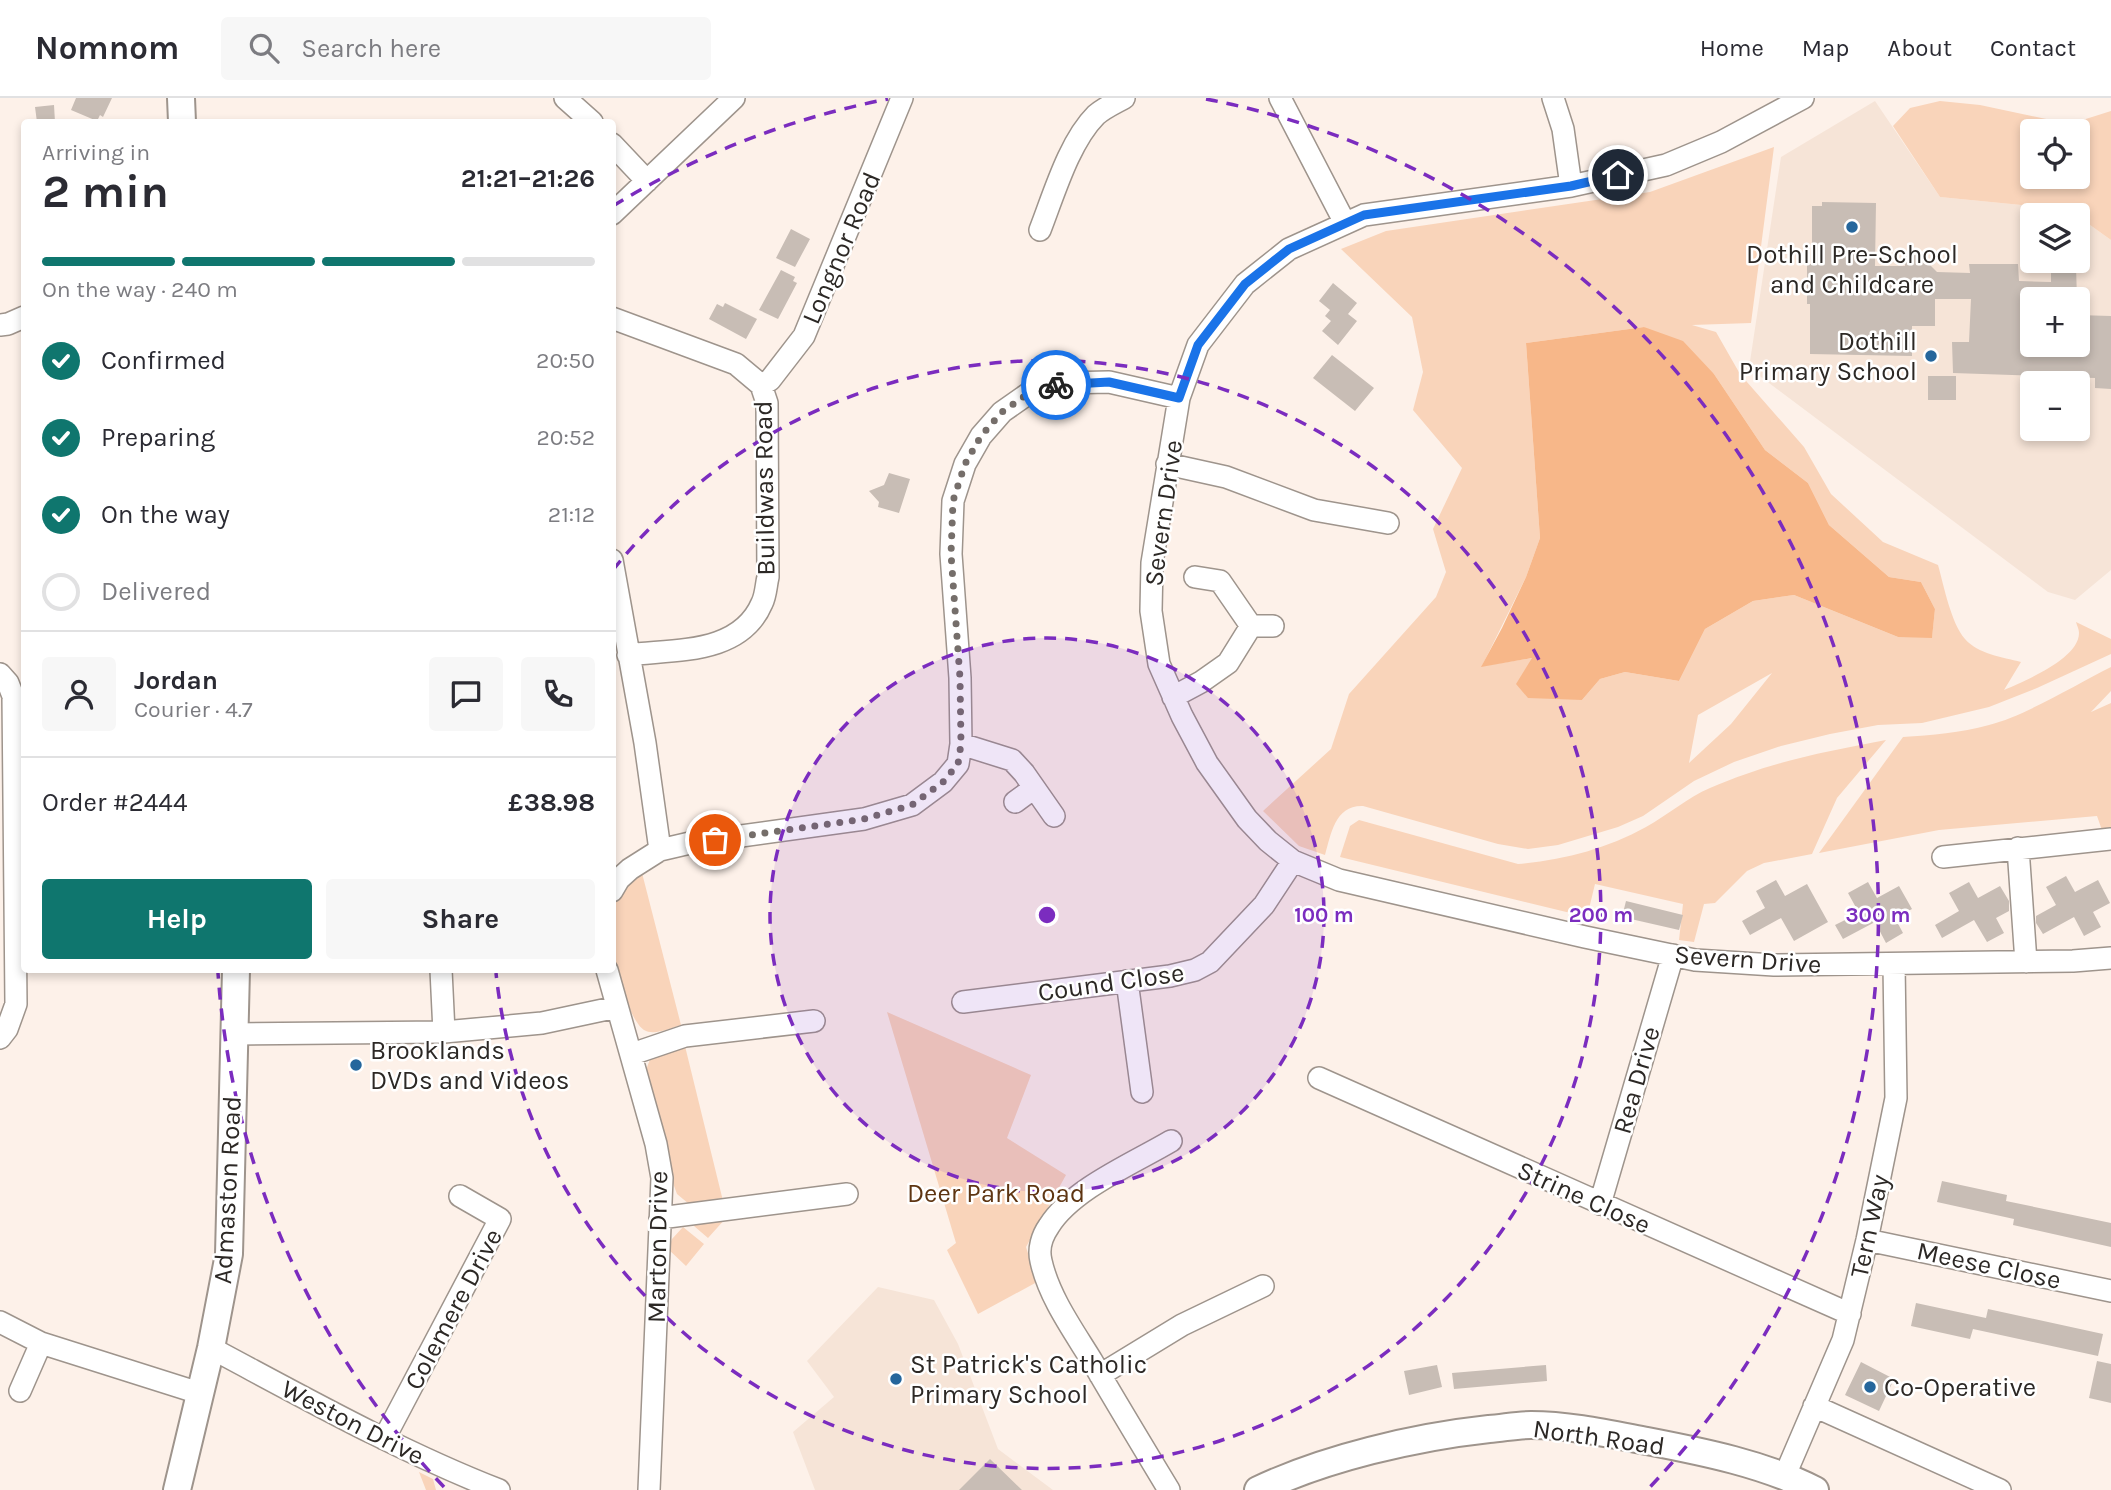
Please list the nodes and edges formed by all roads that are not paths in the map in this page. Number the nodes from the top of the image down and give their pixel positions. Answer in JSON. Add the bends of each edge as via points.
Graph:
{"nodes":[{"id":1,"x":181,"y":98,"type":"edge"},
{"id":2,"x":565,"y":98,"type":"edge"},
{"id":3,"x":733,"y":98,"type":"edge"},
{"id":4,"x":902,"y":98,"type":"edge"},
{"id":5,"x":1125,"y":98,"type":"edge"},
{"id":6,"x":1280,"y":98,"type":"edge"},
{"id":7,"x":1553,"y":98,"type":"edge"},
{"id":8,"x":1803,"y":98,"type":"edge"},
{"id":9,"x":182,"y":119,"type":"edge"},
{"id":10,"x":589,"y":119,"type":"edge"},
{"id":11,"x":616,"y":148,"type":"edge"},
{"id":12,"x":647,"y":181,"type":"junction"},
{"id":13,"x":1571,"y":186,"type":"junction"},
{"id":14,"x":616,"y":210,"type":"edge"},
{"id":15,"x":1345,"y":223,"type":"junction"},
{"id":16,"x":1040,"y":230,"type":"dead end"},
{"id":17,"x":21,"y":318,"type":"edge"},
{"id":18,"x":616,"y":321,"type":"edge"},
{"id":19,"x":0,"y":325,"type":"edge"},
{"id":20,"x":761,"y":384,"type":"junction"},
{"id":21,"x":1179,"y":398,"type":"junction"},
{"id":22,"x":1167,"y":464,"type":"junction"},
{"id":23,"x":1388,"y":523,"type":"dead end"},
{"id":24,"x":1195,"y":577,"type":"dead end"},
{"id":25,"x":616,"y":584,"type":"edge"},
{"id":26,"x":1251,"y":626,"type":"junction"},
{"id":27,"x":1273,"y":626,"type":"dead end"},
{"id":28,"x":628,"y":655,"type":"junction"},
{"id":29,"x":0,"y":674,"type":"edge"},
{"id":30,"x":1173,"y":697,"type":"junction"},
{"id":31,"x":961,"y":744,"type":"junction"},
{"id":32,"x":1034,"y":788,"type":"junction"},
{"id":33,"x":1014,"y":802,"type":"dead end"},
{"id":34,"x":1054,"y":816,"type":"dead end"},
{"id":35,"x":2111,"y":839,"type":"edge"},
{"id":36,"x":2018,"y":848,"type":"junction"},
{"id":37,"x":660,"y":850,"type":"junction"},
{"id":38,"x":13,"y":853,"type":"edge"},
{"id":39,"x":1943,"y":857,"type":"dead end"},
{"id":40,"x":1293,"y":861,"type":"junction"},
{"id":41,"x":616,"y":884,"type":"edge"},
{"id":42,"x":1673,"y":955,"type":"junction"},
{"id":43,"x":2111,"y":958,"type":"edge"},
{"id":44,"x":2026,"y":962,"type":"junction"},
{"id":45,"x":1894,"y":964,"type":"junction"},
{"id":46,"x":236,"y":973,"type":"edge"},
{"id":47,"x":441,"y":973,"type":"edge"},
{"id":48,"x":608,"y":973,"type":"edge"},
{"id":49,"x":1127,"y":981,"type":"junction"},
{"id":50,"x":963,"y":1002,"type":"dead end"},
{"id":51,"x":617,"y":1007,"type":"junction"},
{"id":52,"x":814,"y":1021,"type":"dead end"},
{"id":53,"x":444,"y":1032,"type":"junction"},
{"id":54,"x":234,"y":1034,"type":"junction"},
{"id":55,"x":0,"y":1038,"type":"edge"},
{"id":56,"x":632,"y":1054,"type":"junction"},
{"id":57,"x":1319,"y":1078,"type":"dead end"},
{"id":58,"x":1142,"y":1092,"type":"dead end"},
{"id":59,"x":1171,"y":1141,"type":"dead end"},
{"id":60,"x":847,"y":1194,"type":"dead end"},
{"id":61,"x":460,"y":1196,"type":"dead end"},
{"id":62,"x":1600,"y":1204,"type":"junction"},
{"id":63,"x":660,"y":1218,"type":"junction"},
{"id":64,"x":1867,"y":1240,"type":"junction"},
{"id":65,"x":1263,"y":1286,"type":"dead end"},
{"id":66,"x":2111,"y":1291,"type":"edge"},
{"id":67,"x":1850,"y":1314,"type":"junction"},
{"id":68,"x":0,"y":1322,"type":"edge"},
{"id":69,"x":41,"y":1343,"type":"junction"},
{"id":70,"x":211,"y":1349,"type":"junction"},
{"id":71,"x":1100,"y":1375,"type":"junction"},
{"id":72,"x":20,"y":1391,"type":"dead end"},
{"id":73,"x":199,"y":1393,"type":"junction"},
{"id":74,"x":1814,"y":1406,"type":"junction"},
{"id":75,"x":384,"y":1439,"type":"junction"},
{"id":76,"x":1785,"y":1475,"type":"junction"},
{"id":77,"x":455,"y":1482,"type":"edge"},
{"id":78,"x":177,"y":1490,"type":"edge"},
{"id":79,"x":499,"y":1490,"type":"edge"},
{"id":80,"x":649,"y":1490,"type":"edge"},
{"id":81,"x":1169,"y":1490,"type":"edge"},
{"id":82,"x":1258,"y":1490,"type":"edge"},
{"id":83,"x":1815,"y":1490,"type":"edge"},
{"id":84,"x":2000,"y":1490,"type":"edge"}],
"edges":[{"from":1,"to":9,"type":"street"},
{"from":2,"to":10,"type":"street"},
{"from":3,"to":12,"type":"street"},
{"from":4,"to":20,"type":"street","name":"Longnor Road","via":[[804,336],[770,380]]},
{"from":5,"to":16,"type":"street","via":[[1097,114],[1084,130]]},
{"from":6,"to":15,"type":"street"},
{"from":7,"to":13,"type":"street","via":[[1563,129]]},
{"from":8,"to":13,"type":"street","name":"Severn Drive","via":[[1721,142],[1665,165]]},
{"from":11,"to":12,"type":"street"},
{"from":12,"to":14,"type":"street"},
{"from":13,"to":15,"type":"street","name":"Severn Drive","via":[[1364,215]]},
{"from":15,"to":21,"type":"street","name":"Severn Drive","via":[[1289,249],[1245,284],[1198,345]]},
{"from":17,"to":19,"type":"street"},
{"from":18,"to":20,"type":"street","name":"Buildwas Road","via":[[736,364]]},
{"from":20,"to":28,"type":"street","name":"Buildwas Road","via":[[767,403],[768,576],[763,603],[734,637],[713,646]]},
{"from":21,"to":22,"type":"street","name":"Severn Drive"},
{"from":21,"to":31,"type":"street","via":[[1109,382],[1063,383],[1032,391],[1002,412],[981,436],[965,464],[953,501],[951,554]]},
{"from":22,"to":23,"type":"street","via":[[1226,477],[1314,510]]},
{"from":22,"to":30,"type":"street","name":"Severn Drive","via":[[1152,563],[1151,611],[1159,664]]},
{"from":24,"to":26,"type":"street","via":[[1220,581]]},
{"from":25,"to":28,"type":"street"},
{"from":26,"to":27,"type":"street"},
{"from":26,"to":30,"type":"street","via":[[1228,663]]},
{"from":28,"to":37,"type":"street"},
{"from":29,"to":38,"type":"street","via":[[13,696]]},
{"from":30,"to":40,"type":"street","name":"Severn Drive","via":[[1207,763],[1239,808]]},
{"from":31,"to":32,"type":"street","via":[[1012,760]]},
{"from":31,"to":37,"type":"street","via":[[958,764],[912,805],[864,819]]},
{"from":32,"to":33,"type":"street"},
{"from":32,"to":34,"type":"street"},
{"from":35,"to":36,"type":"street"},
{"from":36,"to":39,"type":"street"},
{"from":36,"to":44,"type":"street"},
{"from":37,"to":41,"type":"street"},
{"from":38,"to":55,"type":"street","via":[[16,1004]]},
{"from":40,"to":42,"type":"street","name":"Severn Drive","via":[[1339,880]]},
{"from":40,"to":49,"type":"street","name":"Cound Close","via":[[1264,905],[1210,962],[1195,970]]},
{"from":42,"to":45,"type":"street","name":"Severn Drive","via":[[1774,965]]},
{"from":42,"to":62,"type":"street","name":"Rea Drive"},
{"from":43,"to":44,"type":"street","name":"Severn Drive"},
{"from":44,"to":45,"type":"street","name":"Severn Drive"},
{"from":45,"to":64,"type":"street","name":"Tern Way","via":[[1896,1098]]},
{"from":46,"to":54,"type":"street","name":"Admaston Road"},
{"from":47,"to":53,"type":"street"},
{"from":48,"to":51,"type":"street","name":"Marton Drive"},
{"from":49,"to":50,"type":"street","name":"Cound Close"},
{"from":49,"to":58,"type":"street"},
{"from":51,"to":53,"type":"street","via":[[542,1023]]},
{"from":51,"to":56,"type":"street","name":"Marton Drive"},
{"from":52,"to":56,"type":"street","via":[[685,1036]]},
{"from":53,"to":54,"type":"street"},
{"from":54,"to":70,"type":"street","name":"Admaston Road","via":[[229,1254]]},
{"from":56,"to":63,"type":"street","name":"Marton Drive","via":[[662,1178]]},
{"from":57,"to":62,"type":"street","name":"Strine Close"},
{"from":59,"to":71,"type":"street","via":[[1067,1205],[1040,1242],[1047,1282]]},
{"from":60,"to":63,"type":"street"},
{"from":61,"to":75,"type":"street","name":"Colemere Drive","via":[[500,1219]]},
{"from":62,"to":67,"type":"street","name":"Strine Close"},
{"from":63,"to":80,"type":"street","name":"Marton Drive"},
{"from":64,"to":66,"type":"street","name":"Meese Close"},
{"from":64,"to":67,"type":"street","name":"Tern Way"},
{"from":65,"to":71,"type":"street","via":[[1182,1325]]},
{"from":67,"to":74,"type":"street","name":"Tern Way"},
{"from":68,"to":69,"type":"street"},
{"from":69,"to":72,"type":"street"},
{"from":69,"to":73,"type":"street"},
{"from":70,"to":73,"type":"street","name":"Admaston Road"},
{"from":70,"to":75,"type":"street","name":"Weston Drive"},
{"from":71,"to":81,"type":"street"},
{"from":73,"to":78,"type":"street","name":"Admaston Road"},
{"from":74,"to":76,"type":"street","name":"Tern Way"},
{"from":74,"to":84,"type":"street"},
{"from":75,"to":77,"type":"street","name":"Weston Drive"},
{"from":76,"to":82,"type":"street","name":"North Road","via":[[1629,1437],[1531,1425],[1453,1433],[1370,1452]]},
{"from":76,"to":83,"type":"street","name":"North Road"},
{"from":77,"to":79,"type":"street","name":"Weston Drive"}]}
